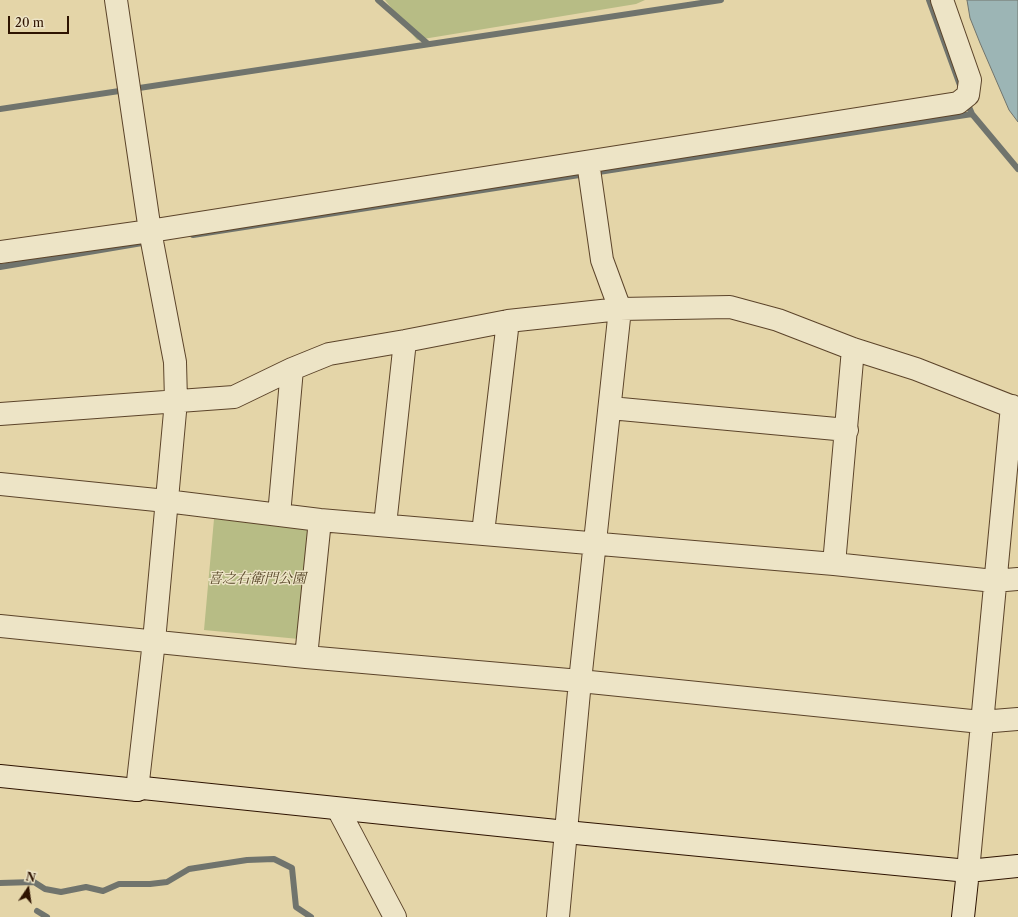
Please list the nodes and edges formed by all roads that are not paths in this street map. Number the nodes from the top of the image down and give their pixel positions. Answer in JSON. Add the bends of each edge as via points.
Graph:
{"nodes":[{"id":1,"x":116,"y":0,"type":"edge"},
{"id":2,"x":942,"y":0,"type":"edge"},
{"id":3,"x":588,"y":162,"type":"junction"},
{"id":4,"x":150,"y":230,"type":"junction"},
{"id":5,"x":0,"y":252,"type":"edge"},
{"id":6,"x":620,"y":309,"type":"junction"},
{"id":7,"x":508,"y":320,"type":"junction"},
{"id":8,"x":404,"y":341,"type":"junction"},
{"id":9,"x":853,"y":349,"type":"junction"},
{"id":10,"x":292,"y":369,"type":"junction"},
{"id":11,"x":176,"y":401,"type":"junction"},
{"id":12,"x":610,"y":408,"type":"junction"},
{"id":13,"x":1015,"y":408,"type":"edge"},
{"id":14,"x":0,"y":414,"type":"edge"},
{"id":15,"x":847,"y":430,"type":"junction"},
{"id":16,"x":0,"y":484,"type":"edge"},
{"id":17,"x":166,"y":501,"type":"junction"},
{"id":18,"x":279,"y":515,"type":"junction"},
{"id":19,"x":320,"y":520,"type":"junction"},
{"id":20,"x":385,"y":525,"type":"junction"},
{"id":21,"x":483,"y":533,"type":"junction"},
{"id":22,"x":595,"y":543,"type":"junction"},
{"id":23,"x":834,"y":564,"type":"junction"},
{"id":24,"x":1018,"y":579,"type":"edge"},
{"id":25,"x":994,"y":581,"type":"junction"},
{"id":26,"x":0,"y":626,"type":"edge"},
{"id":27,"x":154,"y":642,"type":"junction"},
{"id":28,"x":306,"y":656,"type":"junction"},
{"id":29,"x":580,"y":681,"type":"junction"},
{"id":30,"x":1018,"y":719,"type":"edge"},
{"id":31,"x":980,"y":722,"type":"junction"},
{"id":32,"x":0,"y":776,"type":"edge"},
{"id":33,"x":137,"y":790,"type":"junction"},
{"id":34,"x":338,"y":809,"type":"junction"},
{"id":35,"x":566,"y":832,"type":"junction"},
{"id":36,"x":1018,"y":866,"type":"edge"},
{"id":37,"x":968,"y":871,"type":"junction"},
{"id":38,"x":395,"y":917,"type":"edge"},
{"id":39,"x":558,"y":917,"type":"edge"},
{"id":40,"x":963,"y":917,"type":"edge"}],
"edges":[{"from":1,"to":4,"type":"street"},
{"from":2,"to":3,"type":"street","via":[[970,80],[968,95],[958,102]]},
{"from":3,"to":4,"type":"street"},
{"from":3,"to":6,"type":"street","via":[[602,260]]},
{"from":4,"to":5,"type":"street"},
{"from":4,"to":11,"type":"street","via":[[175,362]]},
{"from":6,"to":7,"type":"street"},
{"from":6,"to":9,"type":"street","via":[[730,307],[778,320]]},
{"from":6,"to":12,"type":"street"},
{"from":7,"to":8,"type":"street"},
{"from":7,"to":21,"type":"street"},
{"from":8,"to":10,"type":"street","via":[[329,354]]},
{"from":8,"to":20,"type":"street"},
{"from":9,"to":13,"type":"street","via":[[916,369]]},
{"from":9,"to":15,"type":"street"},
{"from":10,"to":11,"type":"street","via":[[234,397]]},
{"from":10,"to":18,"type":"street"},
{"from":11,"to":14,"type":"street"},
{"from":11,"to":17,"type":"street"},
{"from":12,"to":15,"type":"street"},
{"from":12,"to":22,"type":"street"},
{"from":13,"to":25,"type":"street"},
{"from":15,"to":23,"type":"street"},
{"from":16,"to":17,"type":"street"},
{"from":17,"to":18,"type":"street"},
{"from":17,"to":27,"type":"street"},
{"from":18,"to":19,"type":"street"},
{"from":19,"to":20,"type":"street"},
{"from":19,"to":28,"type":"street"},
{"from":20,"to":21,"type":"street"},
{"from":21,"to":22,"type":"street"},
{"from":22,"to":23,"type":"street"},
{"from":22,"to":29,"type":"street"},
{"from":23,"to":25,"type":"street"},
{"from":24,"to":25,"type":"street"},
{"from":25,"to":31,"type":"street"},
{"from":26,"to":27,"type":"street"},
{"from":27,"to":28,"type":"street"},
{"from":27,"to":33,"type":"street"},
{"from":28,"to":29,"type":"street"},
{"from":29,"to":31,"type":"street"},
{"from":29,"to":35,"type":"street"},
{"from":30,"to":31,"type":"street"},
{"from":31,"to":37,"type":"street"},
{"from":32,"to":33,"type":"street"},
{"from":33,"to":34,"type":"street","via":[[142,788]]},
{"from":34,"to":35,"type":"street"},
{"from":34,"to":38,"type":"street"},
{"from":35,"to":37,"type":"street"},
{"from":35,"to":39,"type":"street"},
{"from":36,"to":37,"type":"street"},
{"from":37,"to":40,"type":"street"}]}
